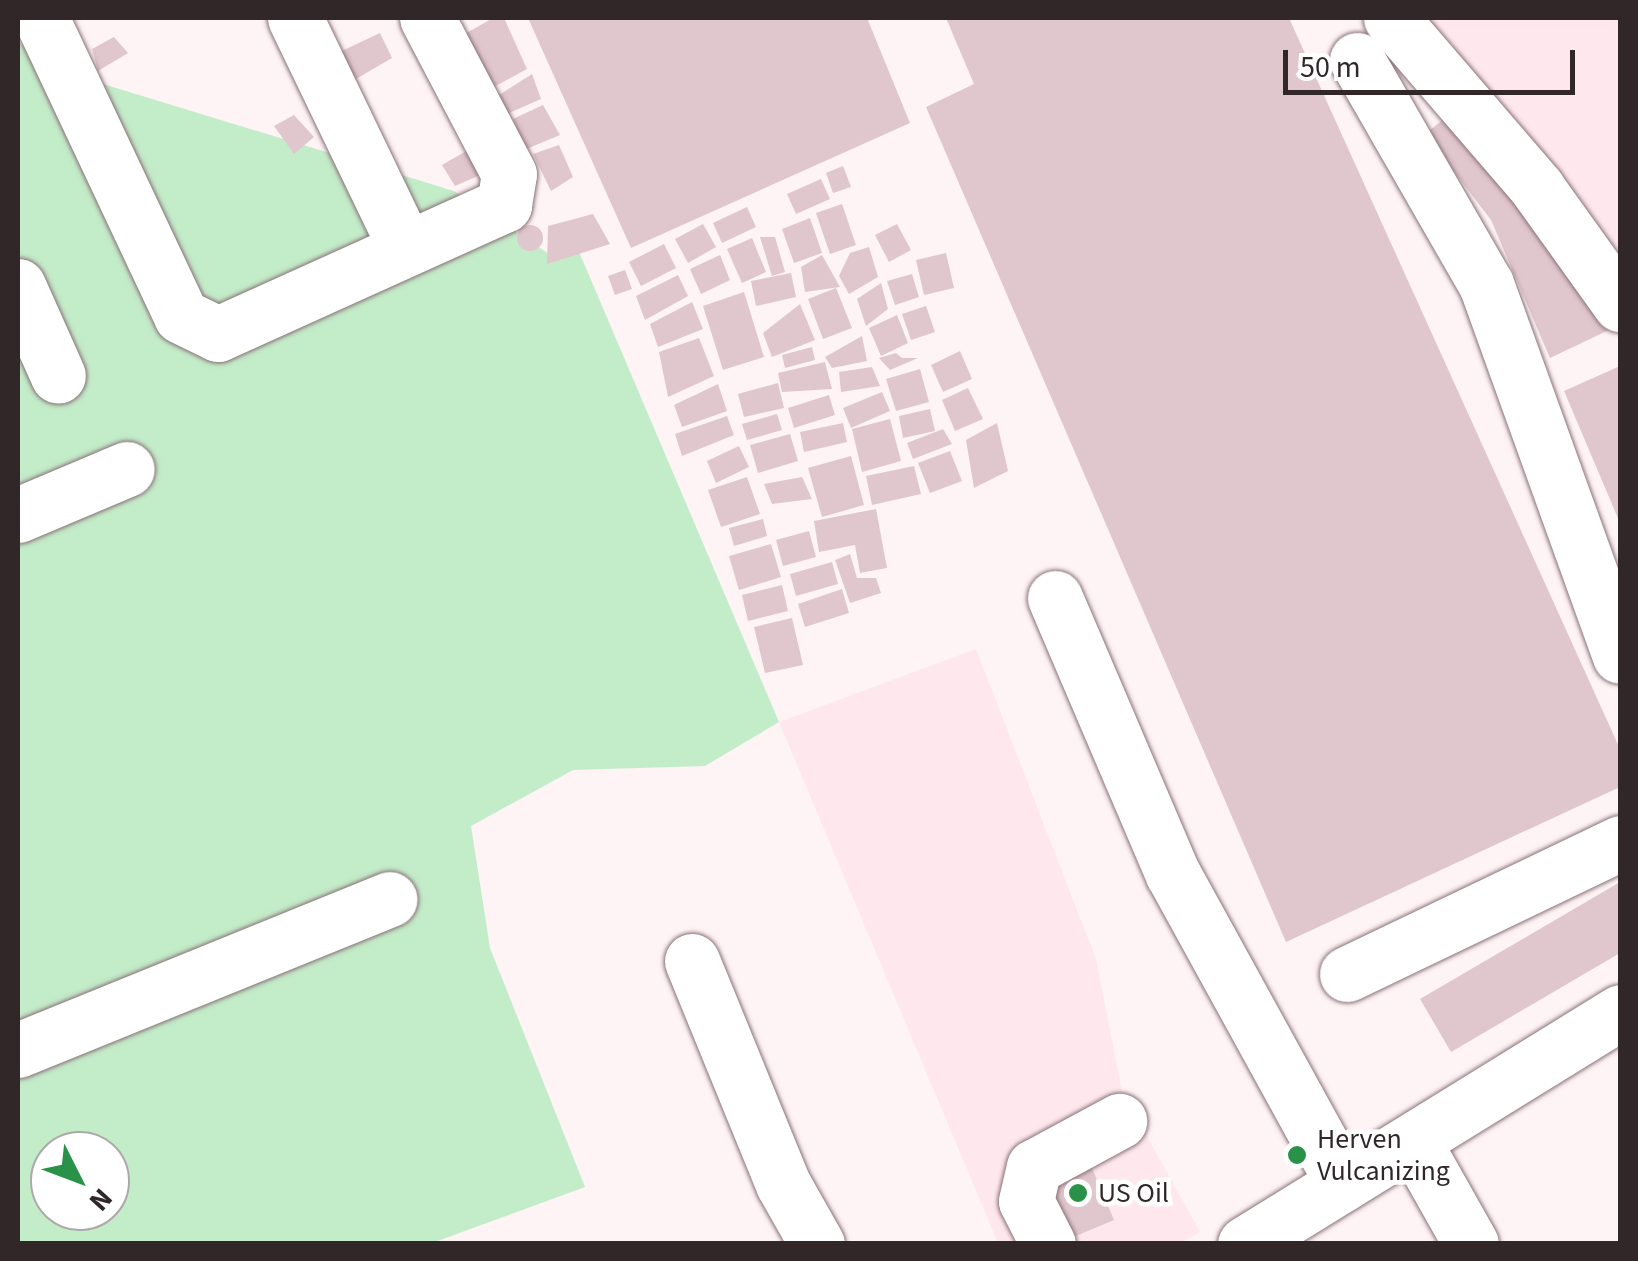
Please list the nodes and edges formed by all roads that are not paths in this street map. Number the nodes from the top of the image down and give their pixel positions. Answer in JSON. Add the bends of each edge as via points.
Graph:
{"nodes":[{"id":1,"x":41,"y":18,"type":"edge"},
{"id":2,"x":294,"y":18,"type":"edge"},
{"id":3,"x":427,"y":18,"type":"edge"},
{"id":4,"x":1390,"y":18,"type":"edge"},
{"id":5,"x":1357,"y":60,"type":"dead end"},
{"id":6,"x":406,"y":249,"type":"junction"},
{"id":7,"x":18,"y":286,"type":"edge"},
{"id":8,"x":1620,"y":304,"type":"edge"},
{"id":9,"x":58,"y":376,"type":"dead end"},
{"id":10,"x":127,"y":469,"type":"dead end"},
{"id":11,"x":18,"y":515,"type":"edge"},
{"id":12,"x":1055,"y":598,"type":"dead end"},
{"id":13,"x":1620,"y":656,"type":"edge"},
{"id":14,"x":1620,"y":843,"type":"edge"},
{"id":15,"x":390,"y":899,"type":"dead end"},
{"id":16,"x":692,"y":961,"type":"dead end"},
{"id":17,"x":1347,"y":974,"type":"dead end"},
{"id":18,"x":1620,"y":1012,"type":"edge"},
{"id":19,"x":18,"y":1050,"type":"edge"},
{"id":20,"x":1119,"y":1120,"type":"dead end"},
{"id":21,"x":1413,"y":1141,"type":"junction"},
{"id":22,"x":1343,"y":1183,"type":"junction"},
{"id":23,"x":817,"y":1244,"type":"edge"},
{"id":24,"x":1048,"y":1244,"type":"edge"},
{"id":25,"x":1245,"y":1244,"type":"edge"},
{"id":26,"x":1471,"y":1244,"type":"edge"}],
"edges":[{"from":1,"to":6,"type":"street","via":[[144,246],[198,332],[218,334]]},
{"from":2,"to":6,"type":"street"},
{"from":3,"to":6,"type":"street","via":[[512,189],[504,204]]},
{"from":4,"to":8,"type":"street","via":[[1537,188]]},
{"from":5,"to":13,"type":"street","via":[[1486,284]]},
{"from":7,"to":9,"type":"street"},
{"from":10,"to":11,"type":"street"},
{"from":12,"to":22,"type":"street","via":[[1174,874]]},
{"from":14,"to":17,"type":"street"},
{"from":15,"to":19,"type":"street"},
{"from":16,"to":23,"type":"street","via":[[783,1184]]},
{"from":18,"to":21,"type":"street"},
{"from":20,"to":24,"type":"street","via":[[1034,1167],[1026,1201]]},
{"from":21,"to":22,"type":"street"},
{"from":21,"to":26,"type":"street"},
{"from":22,"to":25,"type":"street"}]}
